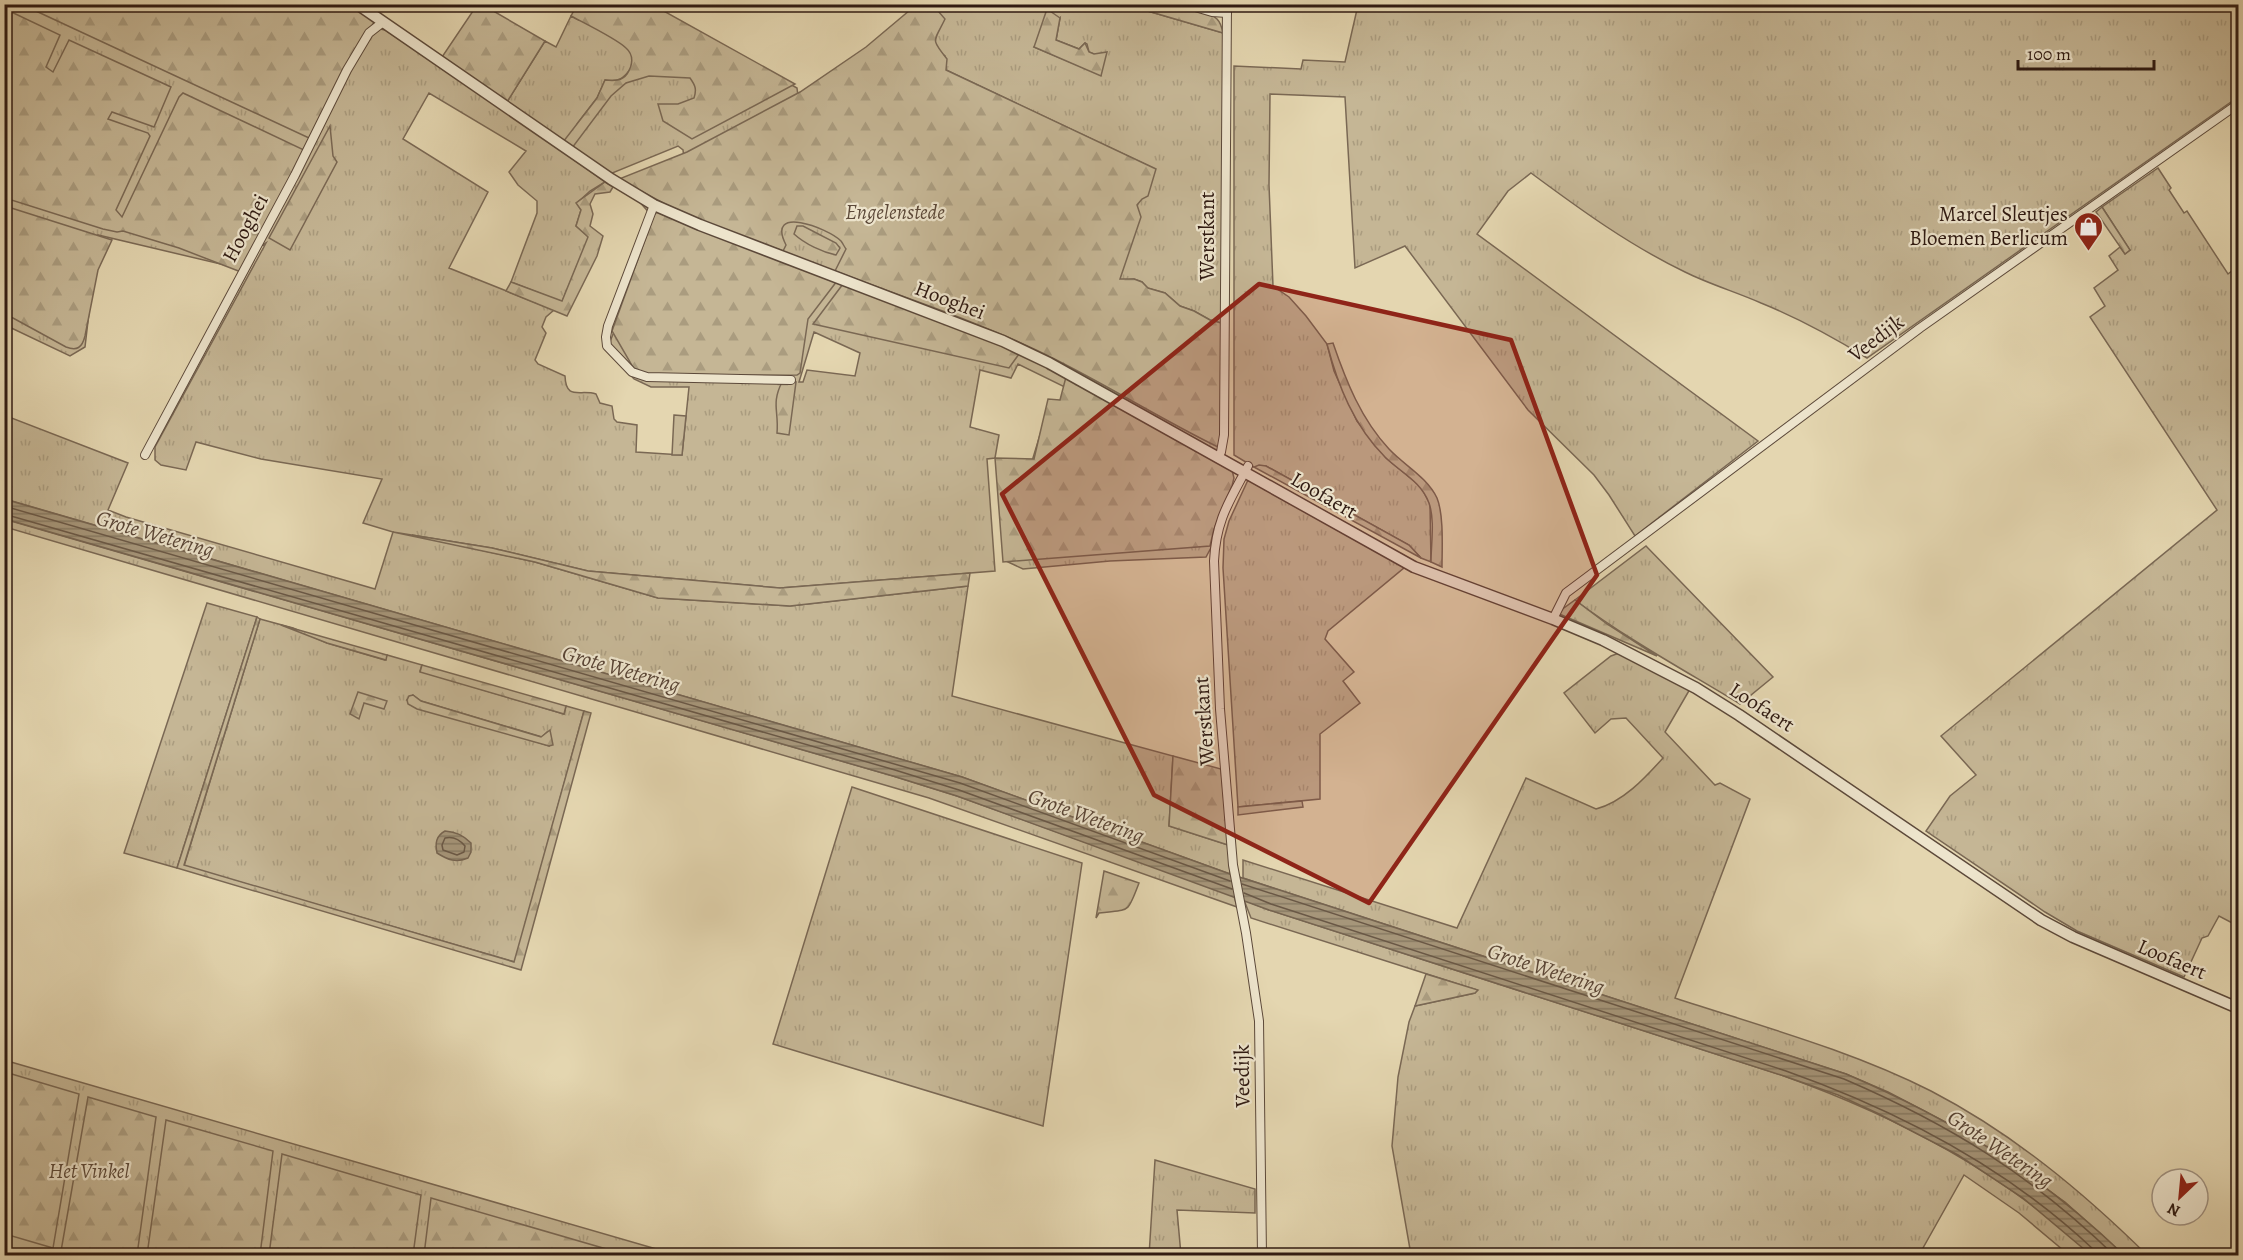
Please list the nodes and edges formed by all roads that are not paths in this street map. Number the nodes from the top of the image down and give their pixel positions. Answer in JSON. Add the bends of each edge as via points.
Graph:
{"nodes":[{"id":1,"x":357,"y":4,"type":"edge"},
{"id":2,"x":1185,"y":4,"type":"edge"},
{"id":3,"x":1227,"y":9,"type":"edge"},
{"id":4,"x":383,"y":22,"type":"junction"},
{"id":5,"x":2238,"y":104,"type":"edge"},
{"id":6,"x":654,"y":205,"type":"junction"},
{"id":7,"x":791,"y":380,"type":"dead end"},
{"id":8,"x":145,"y":455,"type":"dead end"},
{"id":9,"x":1218,"y":458,"type":"junction"},
{"id":10,"x":1246,"y":469,"type":"junction"},
{"id":11,"x":1553,"y":619,"type":"junction"},
{"id":12,"x":1239,"y":898,"type":"joint"},
{"id":13,"x":2238,"y":1008,"type":"edge"},
{"id":14,"x":1262,"y":1256,"type":"edge"}],
"edges":[{"from":1,"to":4,"type":"street","name":"Hooghei"},
{"from":2,"to":3,"type":"street","name":"Werstkant","via":[[1212,12]]},
{"from":3,"to":9,"type":"street","name":"Werstkant","via":[[1224,435]]},
{"from":4,"to":6,"type":"street","name":"Hooghei"},
{"from":4,"to":8,"type":"street","name":"Hooghei","via":[[369,33],[347,70]]},
{"from":5,"to":11,"type":"street","name":"Veedijk","via":[[1920,328],[1566,593]]},
{"from":6,"to":7,"type":"street","via":[[608,326],[608,346],[632,372],[647,377]]},
{"from":6,"to":9,"type":"street","name":"Hooghei","via":[[1003,341]]},
{"from":9,"to":10,"type":"street","name":"Loofaert"},
{"from":10,"to":11,"type":"street","name":"Loofaert","via":[[1414,567]]},
{"from":10,"to":12,"type":"street","name":"Werstkant","via":[[1220,522],[1214,561],[1220,709]]},
{"from":11,"to":13,"type":"street","name":"Loofaert","via":[[1633,655],[1731,709],[2041,920],[2073,938]]},
{"from":12,"to":14,"type":"street","name":"Veedijk","via":[[1259,1021]]}]}
